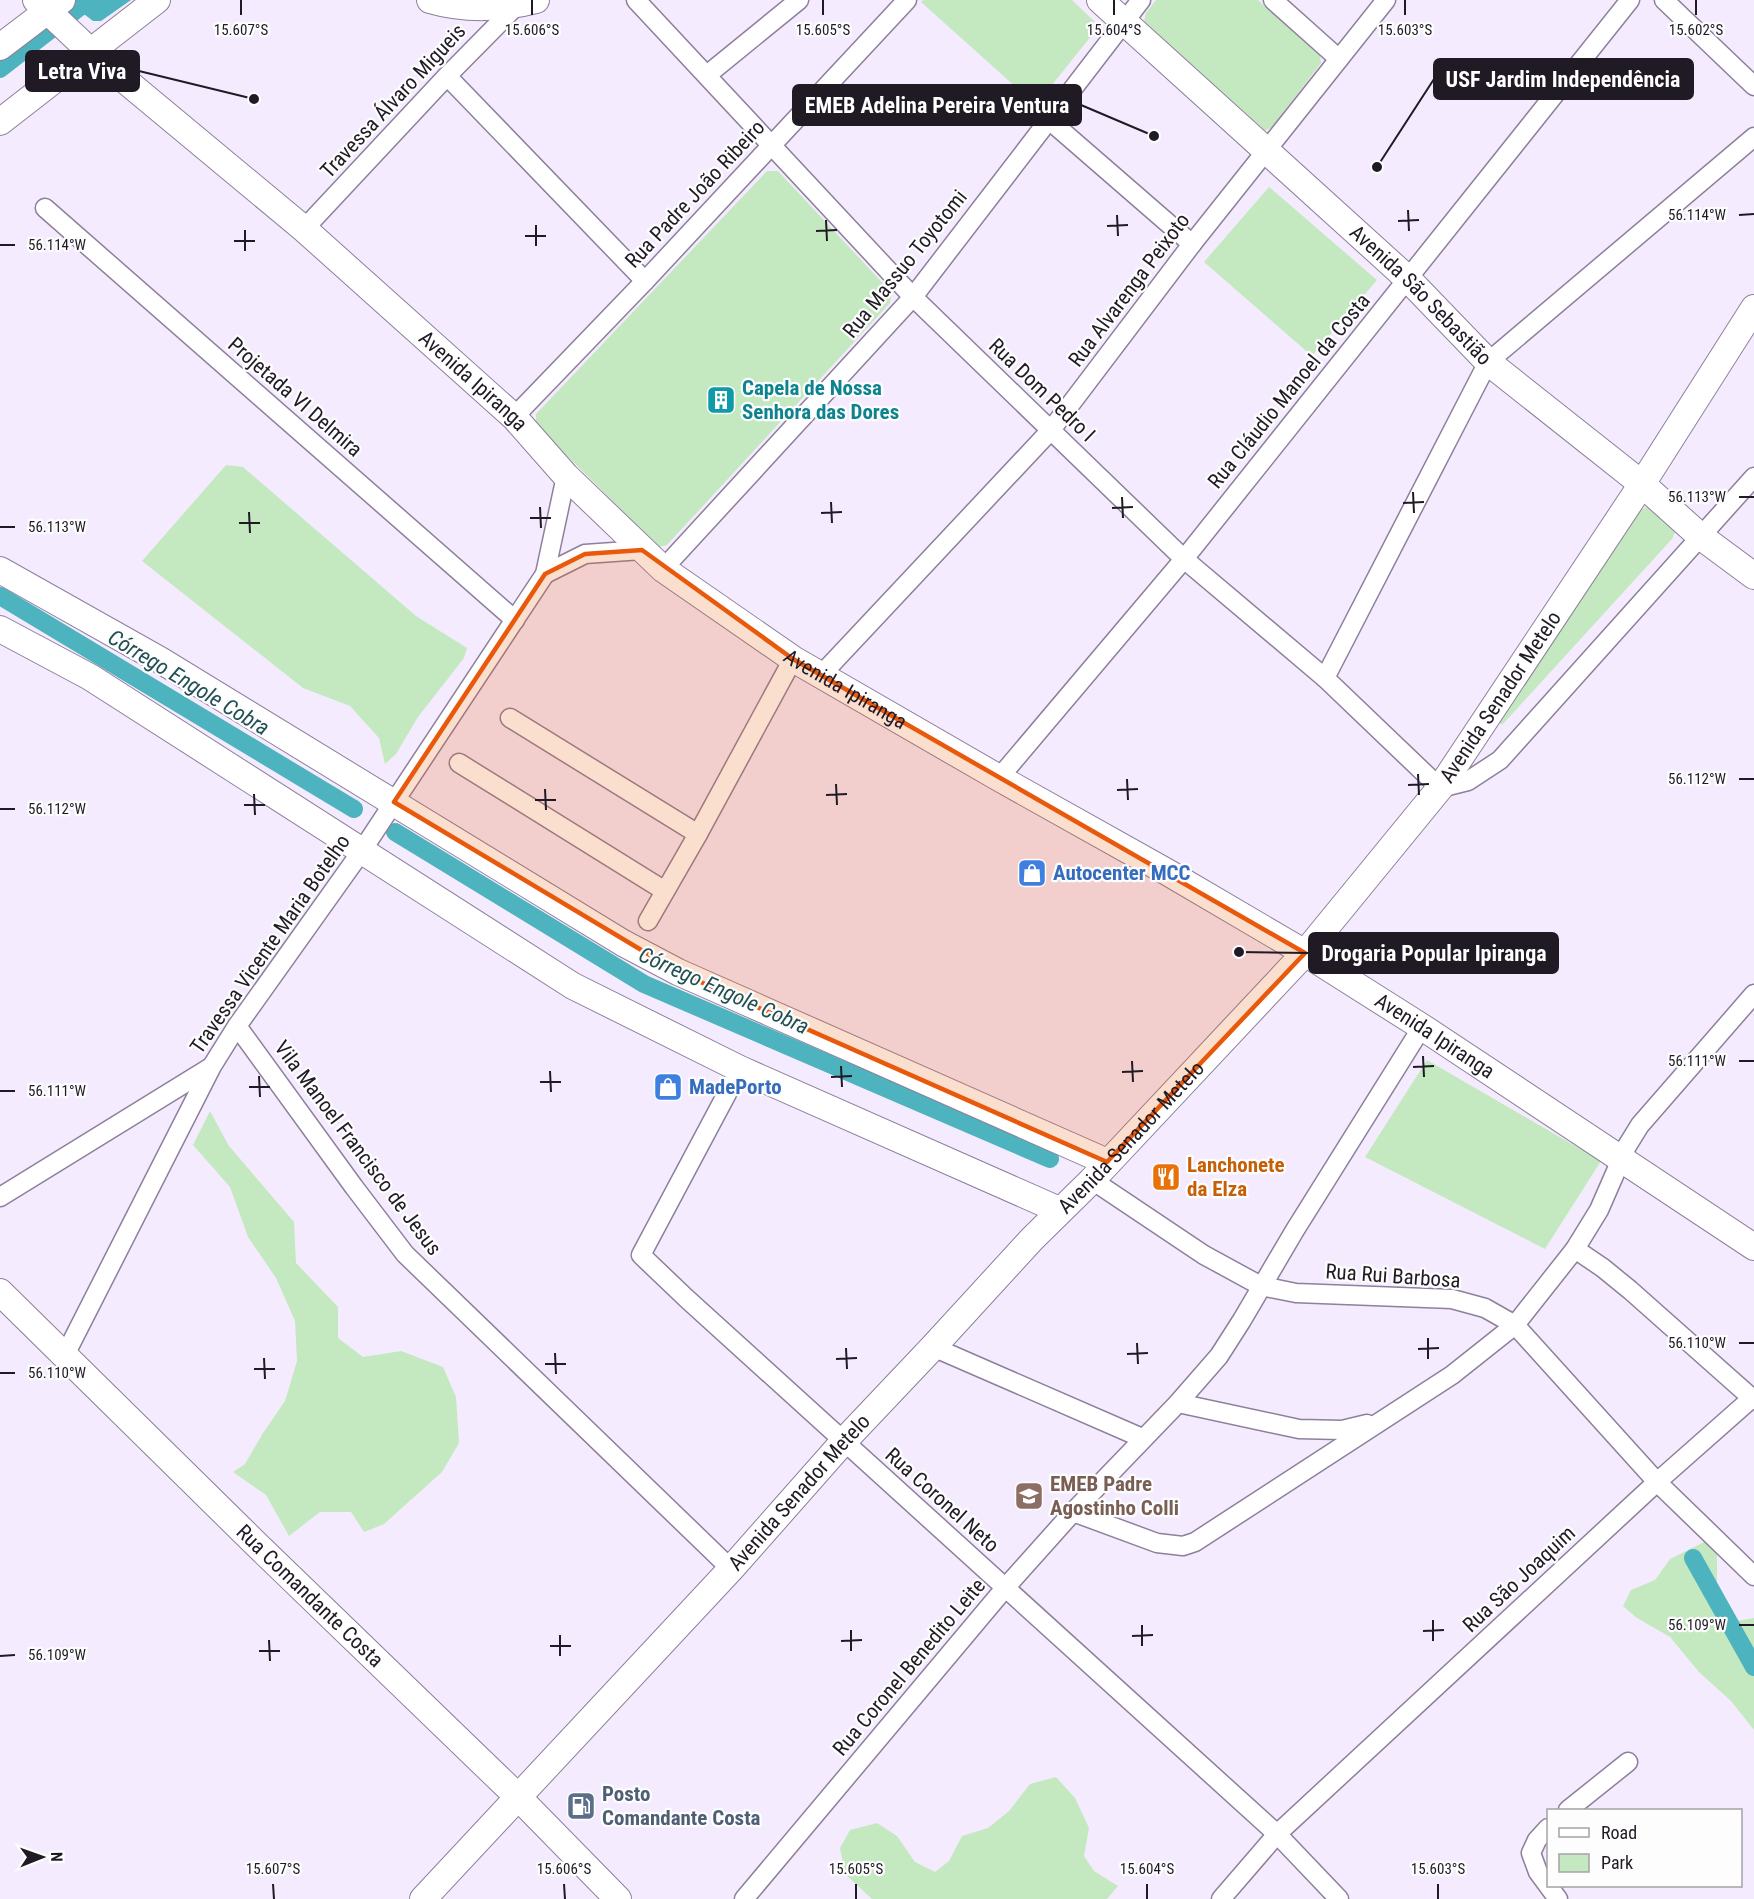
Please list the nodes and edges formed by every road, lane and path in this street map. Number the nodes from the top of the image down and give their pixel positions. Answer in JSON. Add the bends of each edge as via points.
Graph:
{"nodes":[{"id":1,"x":157,"y":0,"type":"edge"},
{"id":2,"x":430,"y":0,"type":"edge"},
{"id":3,"x":636,"y":0,"type":"edge"},
{"id":4,"x":799,"y":0,"type":"edge"},
{"id":5,"x":907,"y":0,"type":"edge"},
{"id":6,"x":1100,"y":0,"type":"edge"},
{"id":7,"x":1141,"y":0,"type":"edge"},
{"id":8,"x":1273,"y":0,"type":"edge"},
{"id":9,"x":1386,"y":0,"type":"edge"},
{"id":10,"x":1630,"y":0,"type":"edge"},
{"id":11,"x":1664,"y":0,"type":"edge"},
{"id":12,"x":526,"y":3,"type":"edge"},
{"id":13,"x":50,"y":6,"type":"edge"},
{"id":14,"x":1123,"y":22,"type":"junction"},
{"id":15,"x":0,"y":47,"type":"edge"},
{"id":16,"x":89,"y":49,"type":"junction"},
{"id":17,"x":1339,"y":59,"type":"junction"},
{"id":18,"x":707,"y":75,"type":"junction"},
{"id":19,"x":447,"y":76,"type":"junction"},
{"id":20,"x":1754,"y":86,"type":"edge"},
{"id":21,"x":1048,"y":119,"type":"junction"},
{"id":22,"x":0,"y":122,"type":"edge"},
{"id":23,"x":1754,"y":137,"type":"edge"},
{"id":24,"x":772,"y":146,"type":"junction"},
{"id":25,"x":1266,"y":151,"type":"junction"},
{"id":26,"x":45,"y":208,"type":"dead end"},
{"id":27,"x":304,"y":228,"type":"junction"},
{"id":28,"x":1192,"y":244,"type":"junction"},
{"id":29,"x":1408,"y":279,"type":"junction"},
{"id":30,"x":645,"y":281,"type":"junction"},
{"id":31,"x":913,"y":297,"type":"junction"},
{"id":32,"x":1754,"y":308,"type":"edge"},
{"id":33,"x":1488,"y":362,"type":"junction"},
{"id":34,"x":514,"y":417,"type":"junction"},
{"id":35,"x":1051,"y":430,"type":"junction"},
{"id":36,"x":566,"y":476,"type":"junction"},
{"id":37,"x":1754,"y":477,"type":"edge"},
{"id":38,"x":1642,"y":484,"type":"junction"},
{"id":39,"x":1700,"y":536,"type":"junction"},
{"id":40,"x":642,"y":550,"type":"junction"},
{"id":41,"x":1184,"y":559,"type":"junction"},
{"id":42,"x":663,"y":569,"type":"junction"},
{"id":43,"x":0,"y":570,"type":"edge"},
{"id":44,"x":545,"y":574,"type":"junction"},
{"id":45,"x":1754,"y":576,"type":"edge"},
{"id":46,"x":515,"y":620,"type":"junction"},
{"id":47,"x":0,"y":629,"type":"edge"},
{"id":48,"x":792,"y":659,"type":"junction"},
{"id":49,"x":822,"y":674,"type":"junction"},
{"id":50,"x":1325,"y":678,"type":"junction"},
{"id":51,"x":510,"y":718,"type":"dead end"},
{"id":52,"x":459,"y":763,"type":"dead end"},
{"id":53,"x":999,"y":778,"type":"junction"},
{"id":54,"x":1440,"y":788,"type":"junction"},
{"id":55,"x":394,"y":802,"type":"junction"},
{"id":56,"x":698,"y":834,"type":"junction"},
{"id":57,"x":361,"y":852,"type":"junction"},
{"id":58,"x":665,"y":891,"type":"junction"},
{"id":59,"x":648,"y":921,"type":"dead end"},
{"id":60,"x":1305,"y":953,"type":"junction"},
{"id":61,"x":1754,"y":994,"type":"edge"},
{"id":62,"x":237,"y":1026,"type":"junction"},
{"id":63,"x":1422,"y":1027,"type":"junction"},
{"id":64,"x":212,"y":1066,"type":"junction"},
{"id":65,"x":740,"y":1069,"type":"junction"},
{"id":66,"x":1621,"y":1160,"type":"junction"},
{"id":67,"x":1100,"y":1171,"type":"junction"},
{"id":68,"x":0,"y":1197,"type":"edge"},
{"id":69,"x":1059,"y":1210,"type":"junction"},
{"id":70,"x":1754,"y":1247,"type":"edge"},
{"id":71,"x":1575,"y":1249,"type":"junction"},
{"id":72,"x":1261,"y":1286,"type":"junction"},
{"id":73,"x":0,"y":1292,"type":"edge"},
{"id":74,"x":1515,"y":1325,"type":"junction"},
{"id":75,"x":933,"y":1347,"type":"junction"},
{"id":76,"x":64,"y":1357,"type":"junction"},
{"id":77,"x":1753,"y":1400,"type":"edge"},
{"id":78,"x":1178,"y":1403,"type":"junction"},
{"id":79,"x":1377,"y":1422,"type":"junction"},
{"id":80,"x":1142,"y":1438,"type":"junction"},
{"id":81,"x":844,"y":1441,"type":"junction"},
{"id":82,"x":1657,"y":1482,"type":"junction"},
{"id":83,"x":1073,"y":1512,"type":"junction"},
{"id":84,"x":731,"y":1569,"type":"junction"},
{"id":85,"x":1754,"y":1576,"type":"edge"},
{"id":86,"x":1005,"y":1588,"type":"junction"},
{"id":87,"x":1628,"y":1762,"type":"dead end"},
{"id":88,"x":518,"y":1797,"type":"junction"},
{"id":89,"x":1569,"y":1809,"type":"edge"},
{"id":90,"x":1547,"y":1829,"type":"edge"},
{"id":91,"x":1277,"y":1834,"type":"junction"},
{"id":92,"x":1547,"y":1884,"type":"edge"},
{"id":93,"x":423,"y":1899,"type":"edge"},
{"id":94,"x":618,"y":1899,"type":"edge"},
{"id":95,"x":744,"y":1899,"type":"edge"},
{"id":96,"x":1221,"y":1899,"type":"edge"},
{"id":97,"x":1339,"y":1899,"type":"edge"}],
"edges":[{"from":1,"to":16,"type":"street"},
{"from":2,"to":12,"type":"street","via":[[482,7]]},
{"from":3,"to":18,"type":"street","name":"Rua Dom Pedro I"},
{"from":4,"to":18,"type":"street"},
{"from":5,"to":24,"type":"street","name":"Rua Padre João Ribeiro"},
{"from":6,"to":14,"type":"street","name":"Avenida São Sebastião"},
{"from":7,"to":14,"type":"street","name":"Rua Massuo Toyotomi"},
{"from":8,"to":17,"type":"street"},
{"from":9,"to":17,"type":"street","name":"Rua Alvarenga Peixoto"},
{"from":10,"to":29,"type":"street","name":"Rua Cláudio Manoel da Costa"},
{"from":11,"to":20,"type":"street"},
{"from":12,"to":19,"type":"street","name":"Travessa Álvaro Migueis"},
{"from":13,"to":15,"type":"street"},
{"from":13,"to":16,"type":"street","name":"Avenida Ipiranga"},
{"from":14,"to":21,"type":"street","name":"Rua Massuo Toyotomi"},
{"from":14,"to":25,"type":"street","name":"Avenida São Sebastião"},
{"from":16,"to":22,"type":"street"},
{"from":16,"to":27,"type":"street","name":"Avenida Ipiranga"},
{"from":17,"to":25,"type":"street","name":"Rua Alvarenga Peixoto"},
{"from":18,"to":24,"type":"street","name":"Rua Dom Pedro I"},
{"from":19,"to":27,"type":"street","name":"Travessa Álvaro Migueis"},
{"from":19,"to":30,"type":"street"},
{"from":21,"to":28,"type":"street"},
{"from":21,"to":31,"type":"street","name":"Rua Massuo Toyotomi"},
{"from":23,"to":33,"type":"street"},
{"from":24,"to":30,"type":"street","name":"Rua Padre João Ribeiro"},
{"from":24,"to":31,"type":"street","name":"Rua Dom Pedro I"},
{"from":25,"to":28,"type":"street","name":"Rua Alvarenga Peixoto"},
{"from":25,"to":29,"type":"street","name":"Avenida São Sebastião"},
{"from":26,"to":46,"type":"street","name":"Projetada VI Delmira"},
{"from":27,"to":34,"type":"street","name":"Avenida Ipiranga"},
{"from":28,"to":35,"type":"street","name":"Rua Alvarenga Peixoto"},
{"from":29,"to":33,"type":"street","name":"Avenida São Sebastião"},
{"from":29,"to":41,"type":"street","name":"Rua Cláudio Manoel da Costa"},
{"from":30,"to":34,"type":"street","name":"Rua Padre João Ribeiro"},
{"from":31,"to":35,"type":"street","name":"Rua Dom Pedro I"},
{"from":31,"to":42,"type":"street","name":"Rua Massuo Toyotomi"},
{"from":32,"to":38,"type":"street","name":"Avenida Senador Metelo"},
{"from":33,"to":38,"type":"street","name":"Avenida São Sebastião"},
{"from":33,"to":50,"type":"street"},
{"from":34,"to":36,"type":"street","name":"Avenida Ipiranga"},
{"from":35,"to":41,"type":"street","name":"Rua Dom Pedro I"},
{"from":35,"to":49,"type":"street","name":"Rua Alvarenga Peixoto"},
{"from":36,"to":40,"type":"street","name":"Avenida Ipiranga"},
{"from":36,"to":44,"type":"street","name":"Travessa Vicente Maria Botelho"},
{"from":37,"to":39,"type":"street"},
{"from":38,"to":39,"type":"street","name":"Avenida São Sebastião"},
{"from":38,"to":54,"type":"street","name":"Avenida Senador Metelo"},
{"from":39,"to":45,"type":"street","name":"Avenida São Sebastião"},
{"from":39,"to":54,"type":"street","via":[[1500,760],[1468,781]]},
{"from":40,"to":42,"type":"street","name":"Avenida Ipiranga"},
{"from":40,"to":44,"type":"street","via":[[585,554]]},
{"from":41,"to":50,"type":"street","name":"Rua Dom Pedro I"},
{"from":41,"to":53,"type":"street","name":"Rua Cláudio Manoel da Costa"},
{"from":42,"to":48,"type":"street","name":"Avenida Ipiranga"},
{"from":43,"to":55,"type":"street","via":[[160,660]]},
{"from":44,"to":46,"type":"street","name":"Travessa Vicente Maria Botelho"},
{"from":46,"to":55,"type":"street","name":"Travessa Vicente Maria Botelho"},
{"from":47,"to":57,"type":"street","via":[[90,677]]},
{"from":48,"to":49,"type":"street","name":"Avenida Ipiranga"},
{"from":48,"to":56,"type":"street"},
{"from":49,"to":53,"type":"street","name":"Avenida Ipiranga"},
{"from":50,"to":54,"type":"street","name":"Rua Dom Pedro I"},
{"from":51,"to":56,"type":"street"},
{"from":52,"to":58,"type":"street"},
{"from":53,"to":60,"type":"street","name":"Avenida Ipiranga"},
{"from":54,"to":60,"type":"street","name":"Avenida Senador Metelo"},
{"from":55,"to":57,"type":"street","name":"Travessa Vicente Maria Botelho"},
{"from":55,"to":67,"type":"street","via":[[623,943],[678,972]]},
{"from":56,"to":58,"type":"street"},
{"from":57,"to":62,"type":"street","name":"Travessa Vicente Maria Botelho"},
{"from":57,"to":65,"type":"street","via":[[573,986]]},
{"from":58,"to":59,"type":"street"},
{"from":60,"to":63,"type":"street","name":"Avenida Ipiranga"},
{"from":60,"to":67,"type":"street","name":"Avenida Senador Metelo"},
{"from":61,"to":66,"type":"street","via":[[1640,1125]]},
{"from":62,"to":64,"type":"street","name":"Travessa Vicente Maria Botelho"},
{"from":62,"to":84,"type":"street","name":"Vila Manoel Francisco de Jesus","via":[[405,1254]]},
{"from":63,"to":66,"type":"street","name":"Avenida Ipiranga"},
{"from":63,"to":72,"type":"street","name":"Rua Coronel Benedito Leite"},
{"from":64,"to":68,"type":"street"},
{"from":64,"to":76,"type":"street","name":"Travessa Vicente Maria Botelho"},
{"from":65,"to":69,"type":"street"},
{"from":65,"to":81,"type":"street","name":"Rua Coronel Neto","via":[[641,1255]]},
{"from":66,"to":70,"type":"street","name":"Avenida Ipiranga"},
{"from":66,"to":71,"type":"street","via":[[1599,1210]]},
{"from":67,"to":69,"type":"street","name":"Avenida Senador Metelo"},
{"from":67,"to":72,"type":"street","name":"Rua Rui Barbosa","via":[[1204,1255]]},
{"from":69,"to":75,"type":"street","name":"Avenida Senador Metelo"},
{"from":71,"to":74,"type":"street"},
{"from":71,"to":77,"type":"street","via":[[1670,1324]]},
{"from":72,"to":74,"type":"street","name":"Rua Rui Barbosa","via":[[1296,1293],[1452,1299],[1485,1308]]},
{"from":72,"to":78,"type":"street","name":"Rua Coronel Benedito Leite","via":[[1219,1356]]},
{"from":73,"to":76,"type":"street","name":"Rua Comandante Costa"},
{"from":74,"to":79,"type":"street","via":[[1452,1375]]},
{"from":74,"to":82,"type":"street","name":"Rua Rui Barbosa"},
{"from":75,"to":80,"type":"street"},
{"from":75,"to":81,"type":"street","name":"Avenida Senador Metelo"},
{"from":76,"to":88,"type":"street","name":"Rua Comandante Costa"},
{"from":77,"to":82,"type":"street","name":"Rua São Joaquim"},
{"from":78,"to":79,"type":"street","via":[[1299,1429],[1342,1430]]},
{"from":78,"to":80,"type":"street","name":"Rua Coronel Benedito Leite"},
{"from":79,"to":83,"type":"street","via":[[1195,1542],[1183,1546],[1157,1543]]},
{"from":80,"to":83,"type":"street","name":"Rua Coronel Benedito Leite"},
{"from":81,"to":84,"type":"street","name":"Avenida Senador Metelo"},
{"from":81,"to":86,"type":"street","name":"Rua Coronel Neto"},
{"from":82,"to":85,"type":"street","name":"Rua Rui Barbosa"},
{"from":82,"to":91,"type":"street","name":"Rua São Joaquim"},
{"from":83,"to":86,"type":"street","name":"Rua Coronel Benedito Leite"},
{"from":84,"to":88,"type":"street","name":"Avenida Senador Metelo"},
{"from":86,"to":91,"type":"street","name":"Rua Coronel Neto"},
{"from":86,"to":95,"type":"street","name":"Rua Coronel Benedito Leite"},
{"from":87,"to":89,"type":"street"},
{"from":88,"to":93,"type":"street","name":"Avenida Senador Metelo"},
{"from":88,"to":94,"type":"street","name":"Rua Comandante Costa"},
{"from":90,"to":92,"type":"street","via":[[1531,1853]]},
{"from":91,"to":96,"type":"street","name":"Rua São Joaquim"},
{"from":91,"to":97,"type":"street","name":"Rua Coronel Neto"}]}
